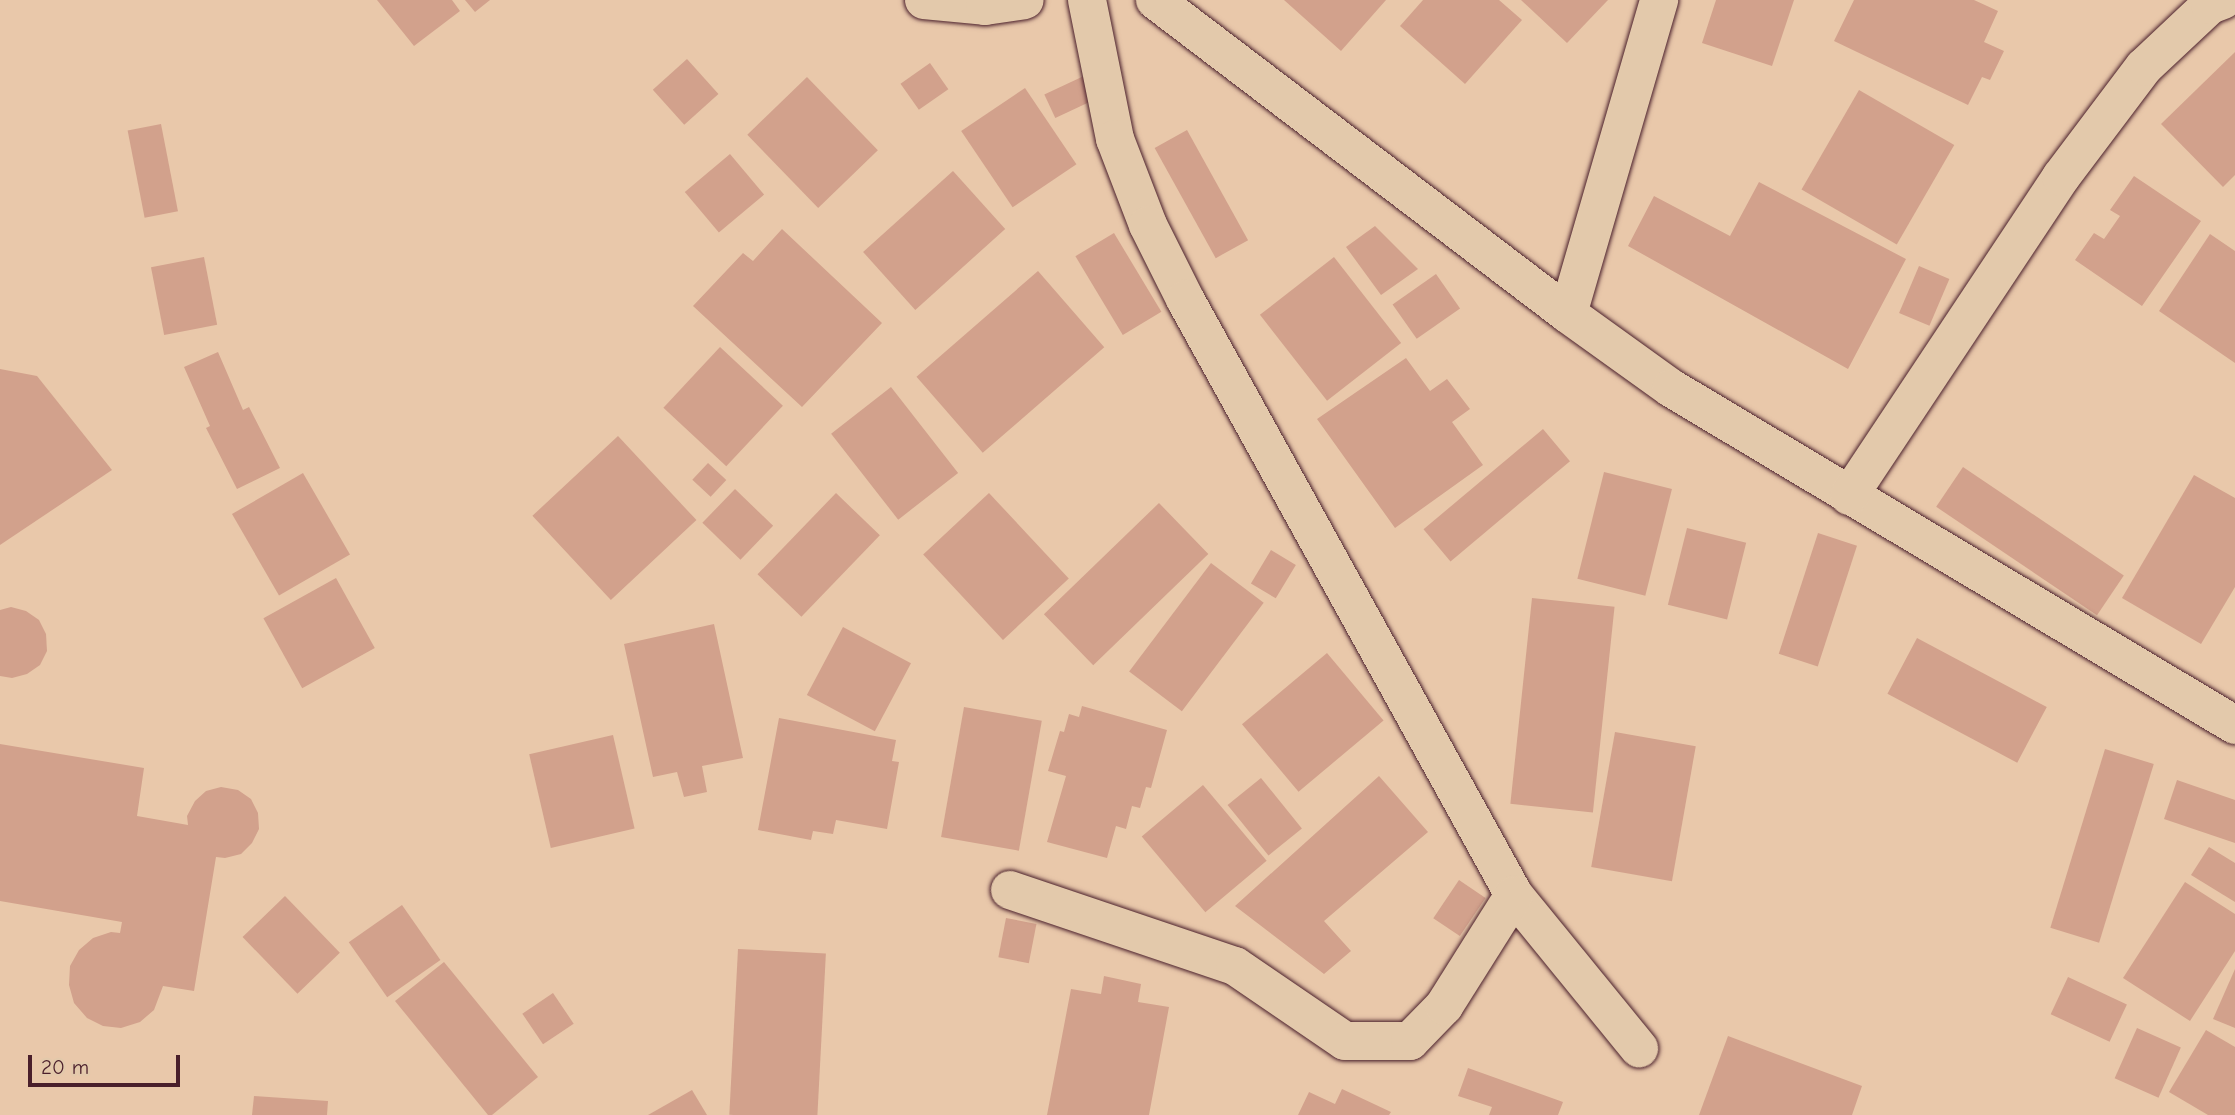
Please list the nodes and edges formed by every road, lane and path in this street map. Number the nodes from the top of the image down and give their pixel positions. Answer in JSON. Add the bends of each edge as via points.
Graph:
{"nodes":[{"id":1,"x":924,"y":0,"type":"edge"},
{"id":2,"x":1025,"y":0,"type":"edge"},
{"id":3,"x":1087,"y":0,"type":"edge"},
{"id":4,"x":1155,"y":0,"type":"edge"},
{"id":5,"x":1658,"y":0,"type":"edge"},
{"id":6,"x":2223,"y":0,"type":"edge"},
{"id":7,"x":1568,"y":314,"type":"junction"},
{"id":8,"x":1849,"y":496,"type":"junction"},
{"id":9,"x":2235,"y":725,"type":"edge"},
{"id":10,"x":1010,"y":890,"type":"dead end"},
{"id":11,"x":1514,"y":895,"type":"junction"},
{"id":12,"x":1639,"y":1048,"type":"dead end"}],
"edges":[{"from":1,"to":2,"type":"street","via":[[985,6]]},
{"from":3,"to":11,"type":"street","via":[[1115,139],[1148,225]]},
{"from":4,"to":7,"type":"street"},
{"from":5,"to":7,"type":"street"},
{"from":6,"to":8,"type":"street","via":[[2210,5],[2144,67],[2061,177]]},
{"from":7,"to":8,"type":"street","via":[[1671,388]]},
{"from":8,"to":9,"type":"street"},
{"from":10,"to":11,"type":"street","via":[[1235,966],[1345,1041],[1410,1041],[1444,1006]]},
{"from":11,"to":12,"type":"street"}]}
